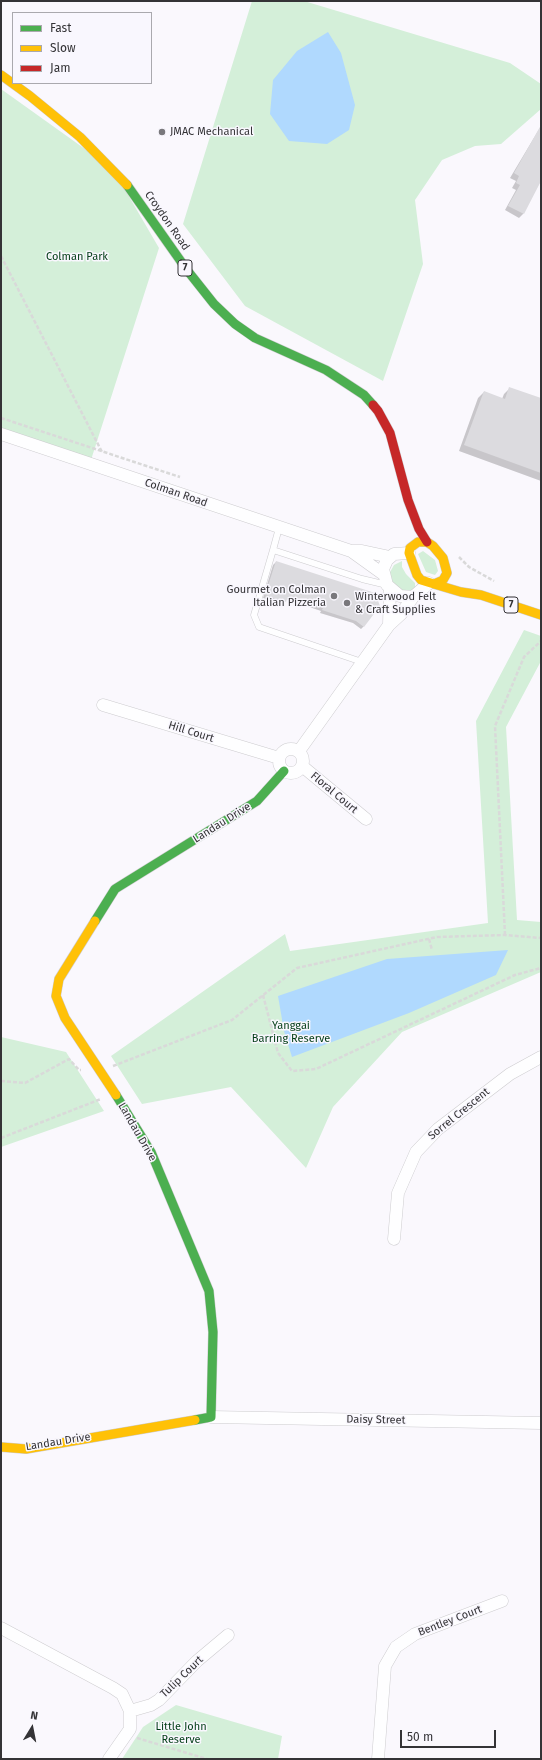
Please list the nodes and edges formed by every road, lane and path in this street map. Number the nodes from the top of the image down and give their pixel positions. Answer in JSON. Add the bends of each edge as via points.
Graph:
{"nodes":[{"id":1,"x":1,"y":75,"type":"edge"},
{"id":2,"x":12,"y":83,"type":"edge"},
{"id":3,"x":13,"y":84,"type":"edge"},
{"id":4,"x":1,"y":256,"type":"edge"},
{"id":5,"x":1,"y":418,"type":"edge"},
{"id":6,"x":1,"y":434,"type":"edge"},
{"id":7,"x":102,"y":452,"type":"junction"},
{"id":8,"x":180,"y":477,"type":"dead end"},
{"id":9,"x":408,"y":500,"type":"junction"},
{"id":10,"x":279,"y":528,"type":"junction"},
{"id":11,"x":426,"y":542,"type":"junction"},
{"id":12,"x":273,"y":550,"type":"junction"},
{"id":13,"x":410,"y":550,"type":"junction"},
{"id":14,"x":351,"y":551,"type":"junction"},
{"id":15,"x":454,"y":552,"type":"dead end"},
{"id":16,"x":390,"y":557,"type":"junction"},
{"id":17,"x":447,"y":570,"type":"junction"},
{"id":18,"x":456,"y":576,"type":"dead end"},
{"id":19,"x":386,"y":582,"type":"junction"},
{"id":20,"x":466,"y":583,"type":"dead end"},
{"id":21,"x":500,"y":583,"type":"dead end"},
{"id":22,"x":432,"y":584,"type":"junction"},
{"id":23,"x":481,"y":594,"type":"junction"},
{"id":24,"x":413,"y":597,"type":"junction"},
{"id":25,"x":541,"y":615,"type":"edge"},
{"id":26,"x":388,"y":625,"type":"junction"},
{"id":27,"x":541,"y":641,"type":"edge"},
{"id":28,"x":362,"y":662,"type":"junction"},
{"id":29,"x":103,"y":705,"type":"dead end"},
{"id":30,"x":299,"y":751,"type":"junction"},
{"id":31,"x":279,"y":758,"type":"junction"},
{"id":32,"x":302,"y":766,"type":"junction"},
{"id":33,"x":284,"y":770,"type":"junction"},
{"id":34,"x":366,"y":819,"type":"dead end"},
{"id":35,"x":505,"y":935,"type":"junction"},
{"id":36,"x":541,"y":938,"type":"edge"},
{"id":37,"x":429,"y":939,"type":"junction"},
{"id":38,"x":432,"y":950,"type":"dead end"},
{"id":39,"x":541,"y":968,"type":"edge"},
{"id":40,"x":263,"y":995,"type":"junction"},
{"id":41,"x":541,"y":1057,"type":"edge"},
{"id":42,"x":100,"y":1072,"type":"junction"},
{"id":43,"x":1,"y":1081,"type":"edge"},
{"id":44,"x":115,"y":1094,"type":"junction"},
{"id":45,"x":1,"y":1138,"type":"edge"},
{"id":46,"x":394,"y":1239,"type":"dead end"},
{"id":47,"x":211,"y":1417,"type":"junction"},
{"id":48,"x":541,"y":1423,"type":"edge"},
{"id":49,"x":1,"y":1447,"type":"edge"},
{"id":50,"x":502,"y":1601,"type":"dead end"},
{"id":51,"x":1,"y":1628,"type":"edge"},
{"id":52,"x":228,"y":1635,"type":"dead end"},
{"id":53,"x":130,"y":1710,"type":"junction"},
{"id":54,"x":127,"y":1734,"type":"junction"},
{"id":55,"x":109,"y":1759,"type":"edge"},
{"id":56,"x":207,"y":1759,"type":"edge"},
{"id":57,"x":378,"y":1759,"type":"edge"}],
"edges":[{"from":1,"to":2,"type":"street","name":"Croydon Road","number":"7"},
{"from":3,"to":9,"type":"street","name":"Croydon Road","number":"7","via":[[80,137],[113,169],[133,192],[187,270],[234,324],[255,338],[326,370],[364,395],[378,411],[390,433]]},
{"from":4,"to":7,"type":"path"},
{"from":5,"to":7,"type":"path"},
{"from":6,"to":10,"type":"street","name":"Colman Road"},
{"from":7,"to":8,"type":"path"},
{"from":9,"to":11,"type":"street","name":"Croydon Road","number":"7"},
{"from":9,"to":13,"type":"street","name":"Croydon Road","number":"7"},
{"from":10,"to":12,"type":"lane"},
{"from":10,"to":14,"type":"street","name":"Colman Road"},
{"from":11,"to":13,"type":"street","via":[[418,542]]},
{"from":11,"to":17,"type":"street","number":"7","via":[[438,551]]},
{"from":12,"to":19,"type":"lane","via":[[362,579]]},
{"from":12,"to":28,"type":"lane","via":[[254,615],[260,627]]},
{"from":13,"to":16,"type":"street"},
{"from":13,"to":22,"type":"street","number":"7","via":[[417,575],[421,580]]},
{"from":14,"to":16,"type":"street","name":"Colman Road"},
{"from":14,"to":19,"type":"street","name":"Colman Road"},
{"from":15,"to":21,"type":"path","via":[[469,566]]},
{"from":16,"to":19,"type":"street","via":[[384,565]]},
{"from":17,"to":18,"type":"street"},
{"from":17,"to":22,"type":"street","via":[[443,580]]},
{"from":19,"to":24,"type":"street","name":"Colman Road","via":[[400,596]]},
{"from":19,"to":26,"type":"street"},
{"from":20,"to":23,"type":"street","number":"7"},
{"from":22,"to":23,"type":"street","number":"7","via":[[461,592]]},
{"from":22,"to":24,"type":"street"},
{"from":23,"to":25,"type":"street","number":"7"},
{"from":24,"to":26,"type":"street","via":[[401,614]]},
{"from":26,"to":28,"type":"street"},
{"from":27,"to":35,"type":"path","via":[[524,657],[495,726]]},
{"from":28,"to":30,"type":"street"},
{"from":29,"to":31,"type":"street","name":"Hill Court"},
{"from":30,"to":31,"type":"street","via":[[289,748],[282,752]]},
{"from":30,"to":32,"type":"street","via":[[303,758]]},
{"from":31,"to":33,"type":"street"},
{"from":32,"to":33,"type":"street","via":[[300,770],[292,773]]},
{"from":32,"to":34,"type":"street","name":"Floral Court"},
{"from":33,"to":42,"type":"street","name":"Landau Drive","via":[[257,801],[115,890],[68,963],[59,979],[56,996],[65,1018]]},
{"from":35,"to":36,"type":"path"},
{"from":35,"to":37,"type":"path"},
{"from":37,"to":38,"type":"path"},
{"from":37,"to":40,"type":"path","via":[[297,968]]},
{"from":39,"to":40,"type":"path","via":[[515,975],[316,1069],[292,1071],[278,1053]]},
{"from":40,"to":42,"type":"path","via":[[232,1020]]},
{"from":41,"to":46,"type":"street","name":"Sorrel Crescent","via":[[510,1074],[438,1129],[416,1152],[398,1193]]},
{"from":42,"to":43,"type":"path","via":[[79,1070],[69,1059],[25,1083]]},
{"from":42,"to":44,"type":"street","name":"Landau Drive"},
{"from":44,"to":45,"type":"path"},
{"from":44,"to":47,"type":"street","name":"Landau Drive","via":[[151,1152],[209,1291],[213,1332]]},
{"from":47,"to":48,"type":"street","name":"Daisy Street"},
{"from":47,"to":49,"type":"street","name":"Landau Drive","via":[[26,1449]]},
{"from":50,"to":57,"type":"street","name":"Bentley Court","via":[[415,1634],[396,1647],[385,1666]]},
{"from":51,"to":53,"type":"street","via":[[113,1688],[122,1694]]},
{"from":52,"to":53,"type":"street","name":"Tulip Court","via":[[197,1660],[159,1700]]},
{"from":53,"to":54,"type":"street"},
{"from":54,"to":55,"type":"street"},
{"from":54,"to":56,"type":"path"}]}
